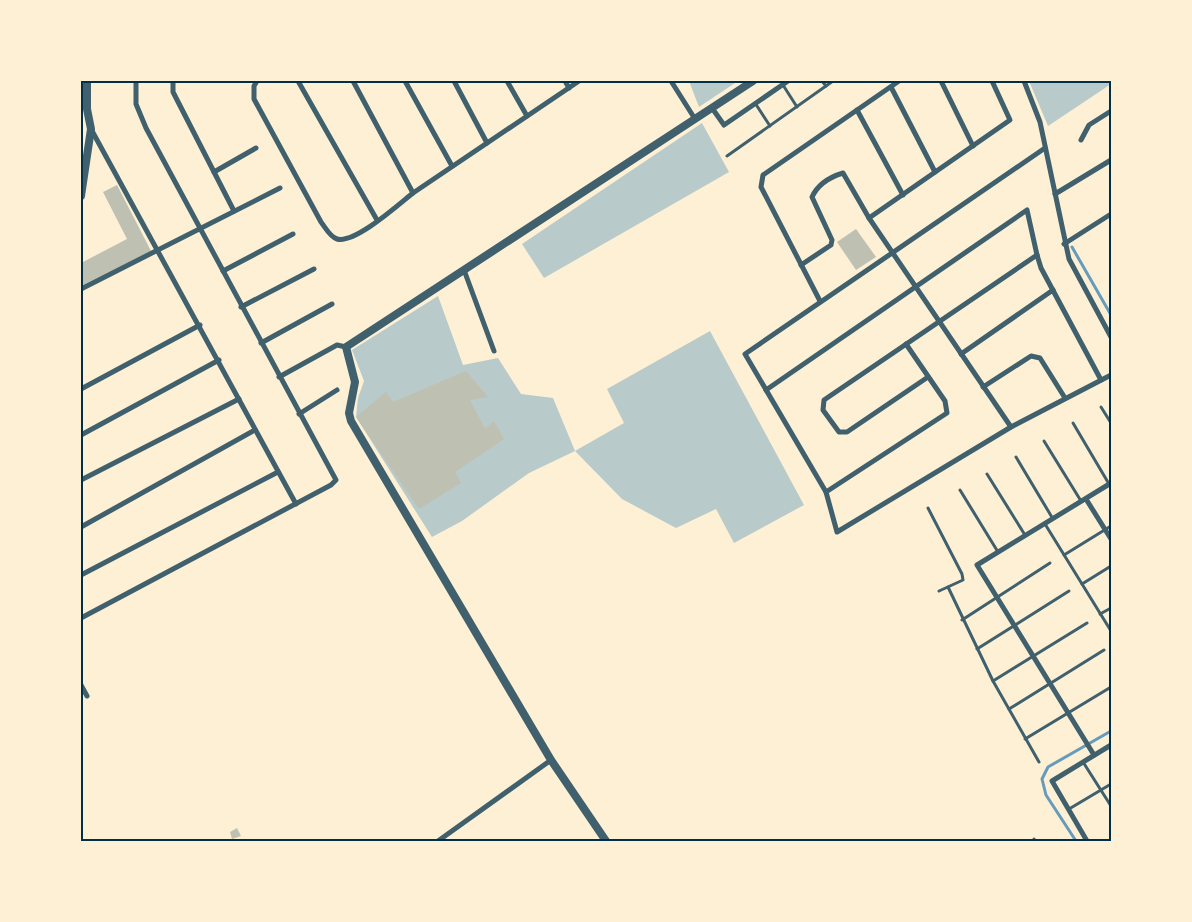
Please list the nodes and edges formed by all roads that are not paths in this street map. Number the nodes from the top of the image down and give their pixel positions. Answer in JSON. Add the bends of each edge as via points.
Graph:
{"nodes":[{"id":1,"x":86,"y":81,"type":"edge"},
{"id":2,"x":136,"y":81,"type":"edge"},
{"id":3,"x":173,"y":81,"type":"edge"},
{"id":4,"x":257,"y":81,"type":"edge"},
{"id":5,"x":298,"y":81,"type":"edge"},
{"id":6,"x":353,"y":81,"type":"edge"},
{"id":7,"x":405,"y":81,"type":"edge"},
{"id":8,"x":454,"y":81,"type":"edge"},
{"id":9,"x":507,"y":81,"type":"edge"},
{"id":10,"x":565,"y":81,"type":"edge"},
{"id":11,"x":578,"y":81,"type":"edge"},
{"id":12,"x":671,"y":81,"type":"edge"},
{"id":13,"x":753,"y":81,"type":"edge"},
{"id":14,"x":788,"y":81,"type":"edge"},
{"id":15,"x":822,"y":81,"type":"edge"},
{"id":16,"x":833,"y":81,"type":"edge"},
{"id":17,"x":899,"y":81,"type":"edge"},
{"id":18,"x":941,"y":81,"type":"edge"},
{"id":19,"x":992,"y":81,"type":"edge"},
{"id":20,"x":1024,"y":81,"type":"edge"},
{"id":21,"x":782,"y":85,"type":"junction"},
{"id":22,"x":826,"y":86,"type":"junction"},
{"id":23,"x":891,"y":87,"type":"junction"},
{"id":24,"x":568,"y":88,"type":"junction"},
{"id":25,"x":755,"y":104,"type":"junction"},
{"id":26,"x":797,"y":107,"type":"junction"},
{"id":27,"x":712,"y":108,"type":"junction"},
{"id":28,"x":857,"y":110,"type":"junction"},
{"id":29,"x":1111,"y":111,"type":"edge"},
{"id":30,"x":527,"y":116,"type":"junction"},
{"id":31,"x":695,"y":119,"type":"junction"},
{"id":32,"x":770,"y":126,"type":"junction"},
{"id":33,"x":91,"y":129,"type":"junction"},
{"id":34,"x":1081,"y":140,"type":"dead end"},
{"id":35,"x":487,"y":142,"type":"junction"},
{"id":36,"x":973,"y":146,"type":"junction"},
{"id":37,"x":256,"y":148,"type":"dead end"},
{"id":38,"x":1045,"y":148,"type":"junction"},
{"id":39,"x":727,"y":156,"type":"dead end"},
{"id":40,"x":1111,"y":160,"type":"edge"},
{"id":41,"x":452,"y":166,"type":"junction"},
{"id":42,"x":214,"y":172,"type":"junction"},
{"id":43,"x":935,"y":172,"type":"junction"},
{"id":44,"x":280,"y":188,"type":"dead end"},
{"id":45,"x":414,"y":193,"type":"junction"},
{"id":46,"x":1055,"y":194,"type":"junction"},
{"id":47,"x":903,"y":195,"type":"junction"},
{"id":48,"x":81,"y":196,"type":"edge"},
{"id":49,"x":234,"y":211,"type":"junction"},
{"id":50,"x":1111,"y":214,"type":"edge"},
{"id":51,"x":868,"y":218,"type":"junction"},
{"id":52,"x":377,"y":220,"type":"junction"},
{"id":53,"x":200,"y":228,"type":"junction"},
{"id":54,"x":293,"y":234,"type":"dead end"},
{"id":55,"x":1064,"y":244,"type":"junction"},
{"id":56,"x":158,"y":250,"type":"junction"},
{"id":57,"x":892,"y":252,"type":"junction"},
{"id":58,"x":1036,"y":256,"type":"junction"},
{"id":59,"x":801,"y":264,"type":"junction"},
{"id":60,"x":314,"y":269,"type":"dead end"},
{"id":61,"x":464,"y":270,"type":"junction"},
{"id":62,"x":223,"y":271,"type":"junction"},
{"id":63,"x":915,"y":287,"type":"junction"},
{"id":64,"x":81,"y":289,"type":"edge"},
{"id":65,"x":1053,"y":290,"type":"junction"},
{"id":66,"x":820,"y":302,"type":"junction"},
{"id":67,"x":332,"y":304,"type":"dead end"},
{"id":68,"x":241,"y":307,"type":"junction"},
{"id":69,"x":939,"y":322,"type":"junction"},
{"id":70,"x":200,"y":325,"type":"junction"},
{"id":71,"x":1111,"y":337,"type":"edge"},
{"id":72,"x":261,"y":343,"type":"junction"},
{"id":73,"x":906,"y":344,"type":"junction"},
{"id":74,"x":346,"y":347,"type":"junction"},
{"id":75,"x":494,"y":350,"type":"dead end"},
{"id":76,"x":961,"y":354,"type":"junction"},
{"id":77,"x":219,"y":360,"type":"junction"},
{"id":78,"x":1111,"y":375,"type":"edge"},
{"id":79,"x":279,"y":377,"type":"junction"},
{"id":80,"x":928,"y":377,"type":"junction"},
{"id":81,"x":1101,"y":380,"type":"junction"},
{"id":82,"x":983,"y":387,"type":"junction"},
{"id":83,"x":81,"y":389,"type":"edge"},
{"id":84,"x":337,"y":390,"type":"dead end"},
{"id":85,"x":766,"y":390,"type":"junction"},
{"id":86,"x":1065,"y":398,"type":"junction"},
{"id":87,"x":239,"y":399,"type":"junction"},
{"id":88,"x":1101,"y":407,"type":"dead end"},
{"id":89,"x":299,"y":414,"type":"junction"},
{"id":90,"x":1073,"y":423,"type":"dead end"},
{"id":91,"x":1111,"y":423,"type":"edge"},
{"id":92,"x":1011,"y":427,"type":"junction"},
{"id":93,"x":255,"y":430,"type":"junction"},
{"id":94,"x":81,"y":435,"type":"edge"},
{"id":95,"x":1044,"y":440,"type":"dead end"},
{"id":96,"x":1016,"y":457,"type":"dead end"},
{"id":97,"x":278,"y":472,"type":"junction"},
{"id":98,"x":987,"y":474,"type":"dead end"},
{"id":99,"x":81,"y":480,"type":"edge"},
{"id":100,"x":1110,"y":484,"type":"edge"},
{"id":101,"x":960,"y":490,"type":"dead end"},
{"id":102,"x":826,"y":492,"type":"junction"},
{"id":103,"x":1084,"y":500,"type":"junction"},
{"id":104,"x":296,"y":504,"type":"junction"},
{"id":105,"x":928,"y":508,"type":"dead end"},
{"id":106,"x":1053,"y":519,"type":"junction"},
{"id":107,"x":1045,"y":524,"type":"junction"},
{"id":108,"x":1111,"y":526,"type":"edge"},
{"id":109,"x":81,"y":527,"type":"edge"},
{"id":110,"x":1105,"y":530,"type":"junction"},
{"id":111,"x":1025,"y":536,"type":"junction"},
{"id":112,"x":1111,"y":538,"type":"edge"},
{"id":113,"x":998,"y":552,"type":"junction"},
{"id":114,"x":1064,"y":555,"type":"junction"},
{"id":115,"x":1050,"y":563,"type":"dead end"},
{"id":116,"x":1111,"y":566,"type":"edge"},
{"id":117,"x":81,"y":575,"type":"edge"},
{"id":118,"x":1082,"y":584,"type":"junction"},
{"id":119,"x":948,"y":587,"type":"junction"},
{"id":120,"x":939,"y":591,"type":"dead end"},
{"id":121,"x":1069,"y":591,"type":"dead end"},
{"id":122,"x":997,"y":597,"type":"junction"},
{"id":123,"x":1111,"y":608,"type":"edge"},
{"id":124,"x":1100,"y":614,"type":"junction"},
{"id":125,"x":81,"y":618,"type":"edge"},
{"id":126,"x":962,"y":620,"type":"junction"},
{"id":127,"x":1086,"y":623,"type":"dead end"},
{"id":128,"x":1014,"y":626,"type":"junction"},
{"id":129,"x":1111,"y":632,"type":"edge"},
{"id":130,"x":977,"y":649,"type":"junction"},
{"id":131,"x":1104,"y":650,"type":"dead end"},
{"id":132,"x":1033,"y":656,"type":"junction"},
{"id":133,"x":993,"y":681,"type":"junction"},
{"id":134,"x":1050,"y":683,"type":"junction"},
{"id":135,"x":81,"y":686,"type":"edge"},
{"id":136,"x":1111,"y":687,"type":"edge"},
{"id":137,"x":86,"y":696,"type":"dead end"},
{"id":138,"x":1008,"y":709,"type":"junction"},
{"id":139,"x":1068,"y":713,"type":"junction"},
{"id":140,"x":1025,"y":739,"type":"junction"},
{"id":141,"x":1111,"y":745,"type":"edge"},
{"id":142,"x":1094,"y":755,"type":"junction"},
{"id":143,"x":551,"y":760,"type":"junction"},
{"id":144,"x":1039,"y":762,"type":"dead end"},
{"id":145,"x":1083,"y":762,"type":"junction"},
{"id":146,"x":1111,"y":784,"type":"edge"},
{"id":147,"x":1100,"y":790,"type":"junction"},
{"id":148,"x":1111,"y":806,"type":"edge"},
{"id":149,"x":1069,"y":809,"type":"junction"},
{"id":150,"x":438,"y":841,"type":"edge"},
{"id":151,"x":606,"y":841,"type":"edge"},
{"id":152,"x":1087,"y":841,"type":"edge"}],
"edges":[{"from":1,"to":33,"type":"street"},
{"from":2,"to":53,"type":"street","via":[[136,104],[146,128]]},
{"from":3,"to":42,"type":"street","via":[[174,92]]},
{"from":4,"to":52,"type":"street","via":[[254,99],[321,222],[333,236],[348,239]]},
{"from":5,"to":52,"type":"street"},
{"from":6,"to":45,"type":"street"},
{"from":7,"to":41,"type":"street"},
{"from":8,"to":35,"type":"street"},
{"from":9,"to":30,"type":"street"},
{"from":10,"to":24,"type":"street"},
{"from":11,"to":24,"type":"street"},
{"from":12,"to":31,"type":"street"},
{"from":13,"to":27,"type":"street"},
{"from":14,"to":21,"type":"street"},
{"from":15,"to":22,"type":"lane"},
{"from":16,"to":22,"type":"lane"},
{"from":17,"to":23,"type":"street"},
{"from":18,"to":36,"type":"street"},
{"from":19,"to":36,"type":"street","via":[[1010,120]]},
{"from":20,"to":38,"type":"street","via":[[1040,122]]},
{"from":21,"to":25,"type":"street"},
{"from":21,"to":26,"type":"lane"},
{"from":22,"to":26,"type":"lane"},
{"from":23,"to":28,"type":"street"},
{"from":23,"to":43,"type":"street"},
{"from":24,"to":30,"type":"street"},
{"from":25,"to":27,"type":"street","via":[[724,125]]},
{"from":25,"to":32,"type":"lane"},
{"from":26,"to":32,"type":"lane"},
{"from":27,"to":31,"type":"street"},
{"from":28,"to":47,"type":"street"},
{"from":28,"to":59,"type":"street","via":[[763,176],[761,187]]},
{"from":29,"to":34,"type":"street","via":[[1089,125]]},
{"from":30,"to":35,"type":"street"},
{"from":31,"to":61,"type":"street"},
{"from":32,"to":39,"type":"lane"},
{"from":33,"to":48,"type":"street"},
{"from":33,"to":56,"type":"street"},
{"from":35,"to":41,"type":"street"},
{"from":36,"to":43,"type":"street"},
{"from":37,"to":42,"type":"street"},
{"from":38,"to":46,"type":"street"},
{"from":38,"to":57,"type":"street"},
{"from":40,"to":46,"type":"street"},
{"from":41,"to":45,"type":"street"},
{"from":42,"to":49,"type":"street"},
{"from":43,"to":47,"type":"street"},
{"from":44,"to":49,"type":"street"},
{"from":45,"to":52,"type":"street"},
{"from":46,"to":55,"type":"street"},
{"from":47,"to":51,"type":"street"},
{"from":49,"to":53,"type":"street"},
{"from":50,"to":55,"type":"street"},
{"from":51,"to":57,"type":"street"},
{"from":51,"to":59,"type":"street","via":[[843,173],[816,188],[812,197],[832,240],[831,245]]},
{"from":53,"to":56,"type":"street"},
{"from":53,"to":62,"type":"street"},
{"from":54,"to":62,"type":"street"},
{"from":55,"to":71,"type":"street"},
{"from":56,"to":64,"type":"street"},
{"from":56,"to":70,"type":"street"},
{"from":57,"to":63,"type":"street"},
{"from":57,"to":66,"type":"street"},
{"from":58,"to":63,"type":"street","via":[[1027,210]]},
{"from":58,"to":65,"type":"street"},
{"from":58,"to":69,"type":"street"},
{"from":59,"to":66,"type":"street"},
{"from":60,"to":68,"type":"street"},
{"from":61,"to":74,"type":"street"},
{"from":61,"to":75,"type":"street"},
{"from":62,"to":68,"type":"street"},
{"from":63,"to":69,"type":"street"},
{"from":63,"to":85,"type":"street"},
{"from":65,"to":76,"type":"street"},
{"from":65,"to":81,"type":"street"},
{"from":66,"to":85,"type":"street","via":[[745,354]]},
{"from":67,"to":72,"type":"street"},
{"from":68,"to":72,"type":"street"},
{"from":69,"to":73,"type":"street"},
{"from":69,"to":76,"type":"street"},
{"from":70,"to":77,"type":"street"},
{"from":70,"to":83,"type":"street"},
{"from":72,"to":79,"type":"street"},
{"from":73,"to":80,"type":"street"},
{"from":73,"to":80,"type":"street","via":[[824,400],[823,410],[839,432],[847,432]]},
{"from":74,"to":79,"type":"street","via":[[337,345]]},
{"from":74,"to":143,"type":"street","via":[[355,382],[350,403],[351,421]]},
{"from":76,"to":82,"type":"street"},
{"from":77,"to":87,"type":"street"},
{"from":77,"to":94,"type":"street"},
{"from":78,"to":81,"type":"street"},
{"from":79,"to":89,"type":"street"},
{"from":80,"to":102,"type":"street","via":[[945,401],[947,413]]},
{"from":81,"to":86,"type":"street"},
{"from":82,"to":86,"type":"street","via":[[1031,356],[1040,358]]},
{"from":82,"to":92,"type":"street"},
{"from":84,"to":89,"type":"street"},
{"from":85,"to":102,"type":"street"},
{"from":86,"to":92,"type":"street"},
{"from":87,"to":93,"type":"street"},
{"from":87,"to":99,"type":"street"},
{"from":88,"to":91,"type":"lane"},
{"from":89,"to":104,"type":"street","via":[[336,480]]},
{"from":90,"to":100,"type":"lane"},
{"from":92,"to":102,"type":"street","via":[[837,532]]},
{"from":93,"to":97,"type":"street"},
{"from":93,"to":109,"type":"street"},
{"from":95,"to":103,"type":"lane"},
{"from":96,"to":106,"type":"lane"},
{"from":97,"to":104,"type":"street"},
{"from":97,"to":117,"type":"street"},
{"from":98,"to":111,"type":"lane"},
{"from":100,"to":103,"type":"street"},
{"from":101,"to":113,"type":"lane"},
{"from":103,"to":106,"type":"street"},
{"from":103,"to":110,"type":"street"},
{"from":104,"to":125,"type":"street"},
{"from":105,"to":119,"type":"lane","via":[[962,574],[963,580]]},
{"from":106,"to":107,"type":"street"},
{"from":107,"to":111,"type":"street"},
{"from":107,"to":114,"type":"lane"},
{"from":108,"to":110,"type":"lane"},
{"from":110,"to":112,"type":"street"},
{"from":110,"to":114,"type":"lane"},
{"from":111,"to":113,"type":"street"},
{"from":113,"to":122,"type":"street","via":[[977,565]]},
{"from":114,"to":118,"type":"lane"},
{"from":115,"to":122,"type":"lane"},
{"from":116,"to":118,"type":"lane"},
{"from":118,"to":124,"type":"lane"},
{"from":119,"to":120,"type":"lane"},
{"from":119,"to":126,"type":"lane"},
{"from":121,"to":128,"type":"lane"},
{"from":122,"to":126,"type":"lane"},
{"from":122,"to":128,"type":"street"},
{"from":123,"to":124,"type":"lane"},
{"from":124,"to":129,"type":"lane"},
{"from":126,"to":130,"type":"lane"},
{"from":127,"to":132,"type":"lane"},
{"from":128,"to":130,"type":"lane"},
{"from":128,"to":132,"type":"street"},
{"from":130,"to":133,"type":"lane"},
{"from":131,"to":134,"type":"lane"},
{"from":132,"to":133,"type":"lane"},
{"from":132,"to":134,"type":"street"},
{"from":133,"to":138,"type":"lane"},
{"from":134,"to":138,"type":"lane"},
{"from":134,"to":139,"type":"street"},
{"from":135,"to":137,"type":"street"},
{"from":136,"to":139,"type":"lane"},
{"from":138,"to":140,"type":"lane"},
{"from":139,"to":140,"type":"lane"},
{"from":139,"to":142,"type":"street"},
{"from":140,"to":144,"type":"lane"},
{"from":141,"to":142,"type":"street"},
{"from":142,"to":145,"type":"street"},
{"from":143,"to":150,"type":"street"},
{"from":143,"to":151,"type":"street"},
{"from":145,"to":147,"type":"lane"},
{"from":145,"to":149,"type":"street","via":[[1052,781]]},
{"from":146,"to":147,"type":"lane"},
{"from":147,"to":148,"type":"lane"},
{"from":147,"to":149,"type":"lane"},
{"from":149,"to":152,"type":"street"}]}
